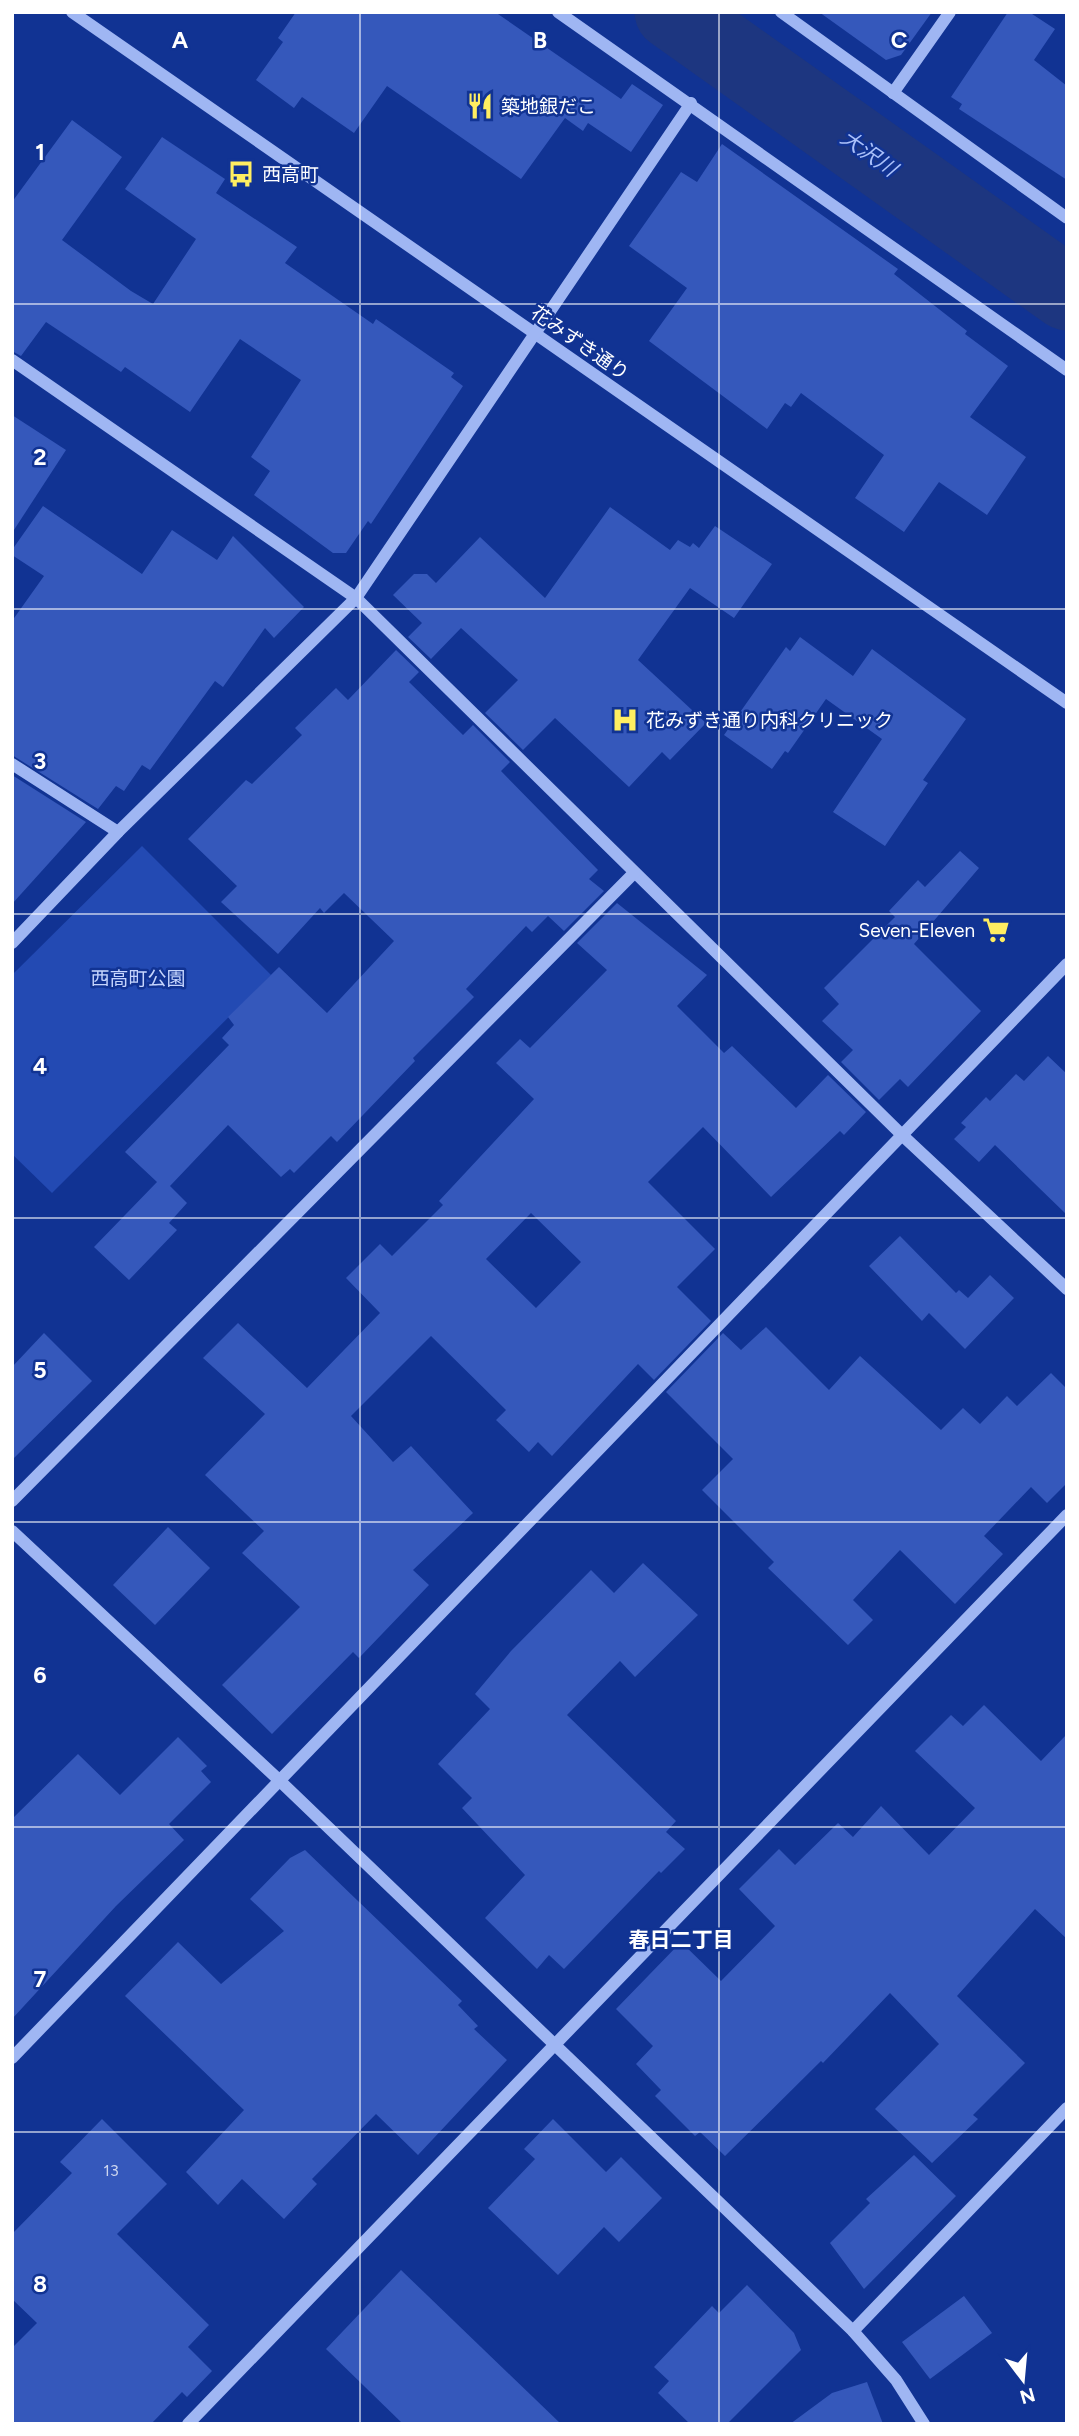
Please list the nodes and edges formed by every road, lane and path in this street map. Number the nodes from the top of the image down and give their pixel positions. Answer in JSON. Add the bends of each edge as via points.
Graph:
{"nodes":[{"id":1,"x":72,"y":12,"type":"edge"},
{"id":2,"x":558,"y":12,"type":"edge"},
{"id":3,"x":781,"y":12,"type":"edge"},
{"id":4,"x":950,"y":12,"type":"edge"},
{"id":5,"x":893,"y":93,"type":"junction"},
{"id":6,"x":691,"y":103,"type":"junction"},
{"id":7,"x":1067,"y":218,"type":"edge"},
{"id":8,"x":534,"y":335,"type":"junction"},
{"id":9,"x":12,"y":360,"type":"edge"},
{"id":10,"x":1067,"y":370,"type":"edge"},
{"id":11,"x":356,"y":598,"type":"junction"},
{"id":12,"x":1067,"y":703,"type":"edge"},
{"id":13,"x":12,"y":764,"type":"edge"},
{"id":14,"x":118,"y":832,"type":"junction"},
{"id":15,"x":634,"y":873,"type":"junction"},
{"id":16,"x":12,"y":943,"type":"edge"},
{"id":17,"x":1067,"y":964,"type":"edge"},
{"id":18,"x":902,"y":1135,"type":"junction"},
{"id":19,"x":1067,"y":1289,"type":"edge"},
{"id":20,"x":12,"y":1501,"type":"edge"},
{"id":21,"x":1067,"y":1515,"type":"edge"},
{"id":22,"x":12,"y":1531,"type":"edge"},
{"id":23,"x":280,"y":1781,"type":"junction"},
{"id":24,"x":556,"y":2045,"type":"junction"},
{"id":25,"x":12,"y":2058,"type":"edge"},
{"id":26,"x":1067,"y":2108,"type":"edge"},
{"id":27,"x":853,"y":2331,"type":"junction"},
{"id":28,"x":188,"y":2424,"type":"edge"},
{"id":29,"x":924,"y":2424,"type":"edge"}],
"edges":[{"from":1,"to":8,"type":"street","name":"花みずき通り"},
{"from":2,"to":6,"type":"street"},
{"from":3,"to":5,"type":"street"},
{"from":4,"to":5,"type":"street"},
{"from":5,"to":7,"type":"street"},
{"from":6,"to":8,"type":"street"},
{"from":6,"to":10,"type":"street"},
{"from":8,"to":11,"type":"street"},
{"from":8,"to":12,"type":"street","name":"花みずき通り"},
{"from":9,"to":11,"type":"street"},
{"from":11,"to":14,"type":"street"},
{"from":11,"to":15,"type":"street"},
{"from":13,"to":14,"type":"street"},
{"from":14,"to":16,"type":"street"},
{"from":15,"to":18,"type":"street"},
{"from":15,"to":20,"type":"street"},
{"from":17,"to":18,"type":"street"},
{"from":18,"to":19,"type":"street"},
{"from":18,"to":23,"type":"street"},
{"from":21,"to":24,"type":"street"},
{"from":22,"to":23,"type":"street"},
{"from":23,"to":24,"type":"street"},
{"from":23,"to":25,"type":"street"},
{"from":24,"to":27,"type":"street"},
{"from":24,"to":28,"type":"street"},
{"from":26,"to":27,"type":"street"},
{"from":27,"to":29,"type":"street","via":[[896,2380]]}]}
